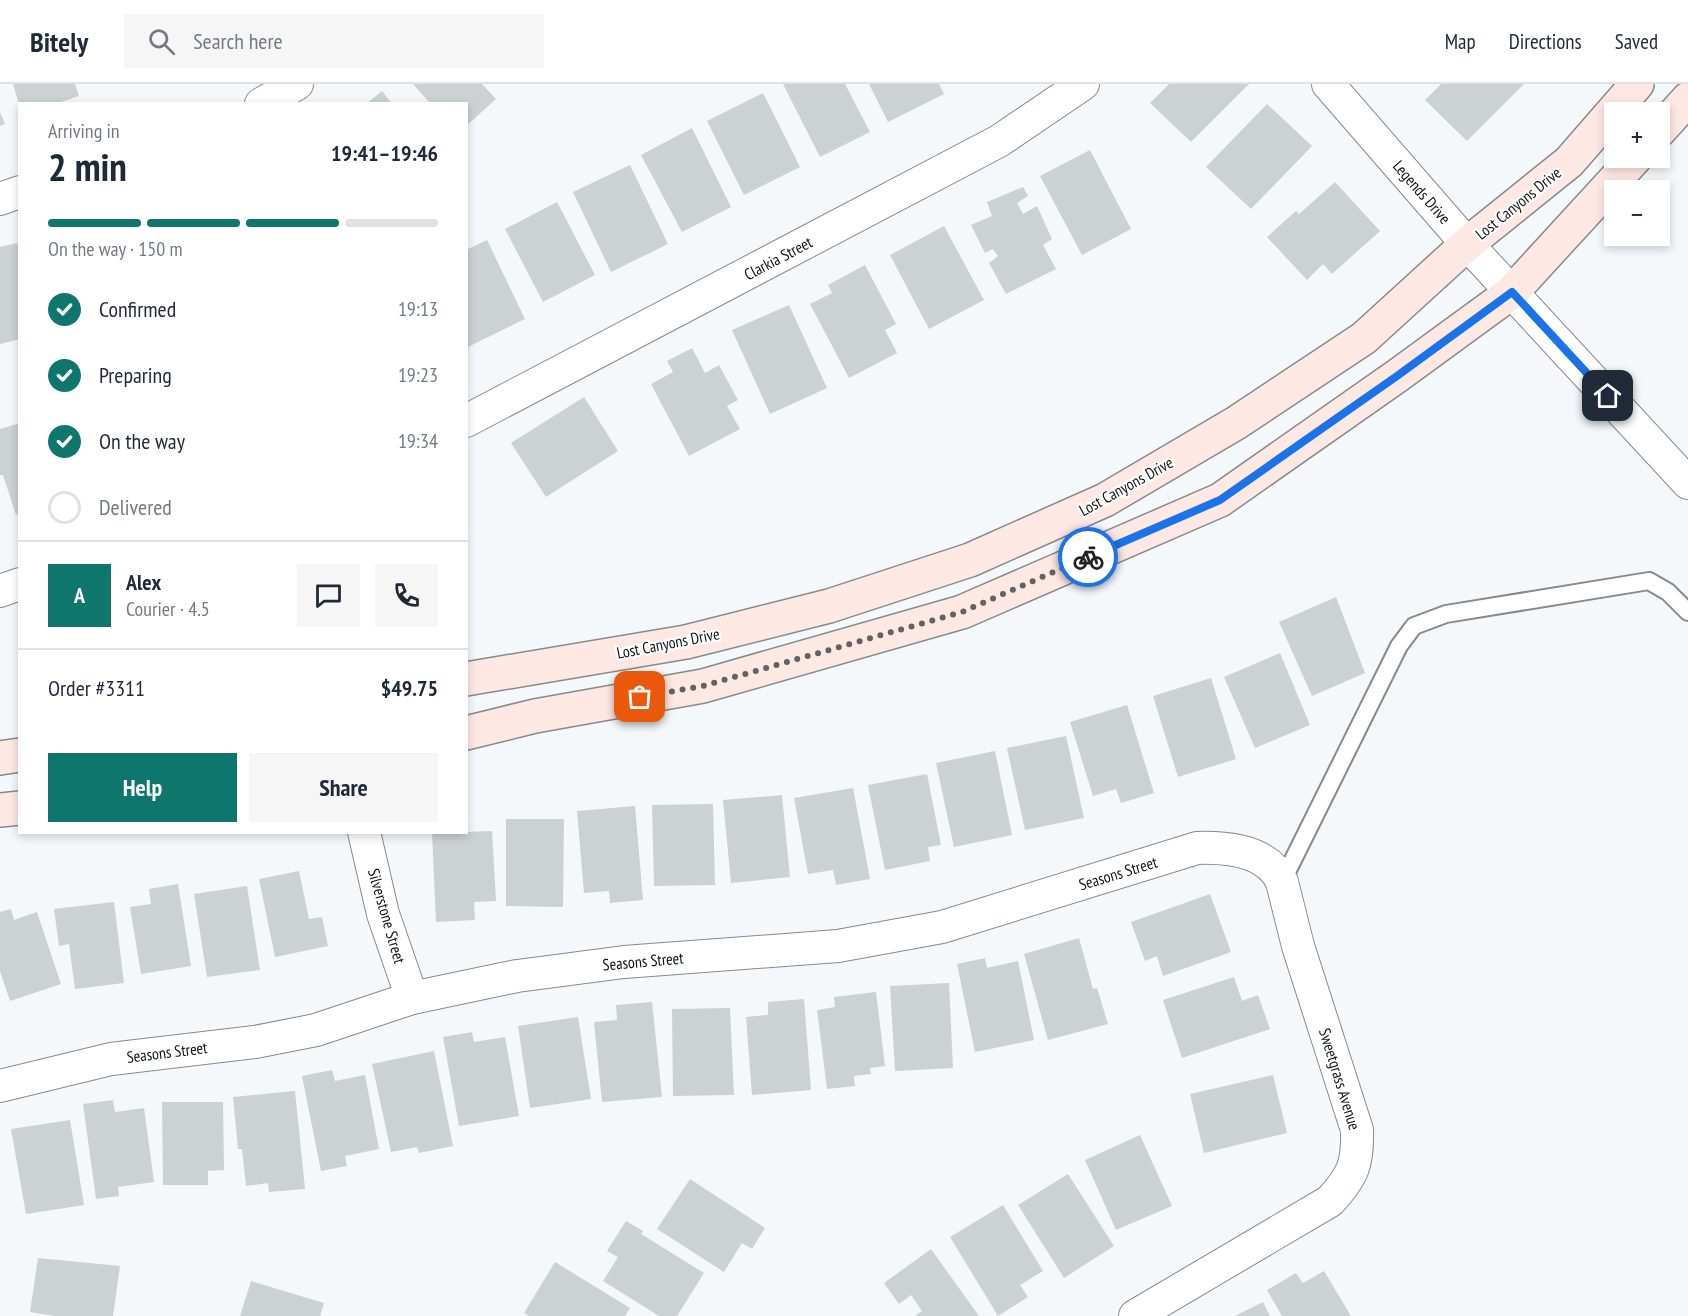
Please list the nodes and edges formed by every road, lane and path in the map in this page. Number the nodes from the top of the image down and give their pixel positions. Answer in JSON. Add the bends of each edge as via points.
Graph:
{"nodes":[{"id":1,"x":297,"y":84,"type":"edge"},
{"id":2,"x":1083,"y":84,"type":"edge"},
{"id":3,"x":1328,"y":84,"type":"edge"},
{"id":4,"x":1637,"y":84,"type":"edge"},
{"id":5,"x":1688,"y":99,"type":"edge"},
{"id":6,"x":265,"y":102,"type":"edge"},
{"id":7,"x":1670,"y":119,"type":"edge"},
{"id":8,"x":1626,"y":168,"type":"edge"},
{"id":9,"x":18,"y":193,"type":"edge"},
{"id":10,"x":0,"y":199,"type":"edge"},
{"id":11,"x":1467,"y":244,"type":"junction"},
{"id":12,"x":1512,"y":292,"type":"junction"},
{"id":13,"x":468,"y":420,"type":"edge"},
{"id":14,"x":1688,"y":483,"type":"edge"},
{"id":15,"x":18,"y":585,"type":"edge"},
{"id":16,"x":0,"y":591,"type":"edge"},
{"id":17,"x":1688,"y":612,"type":"edge"},
{"id":18,"x":468,"y":679,"type":"edge"},
{"id":19,"x":468,"y":733,"type":"edge"},
{"id":20,"x":18,"y":755,"type":"edge"},
{"id":21,"x":0,"y":758,"type":"edge"},
{"id":22,"x":18,"y":808,"type":"edge"},
{"id":23,"x":0,"y":810,"type":"edge"},
{"id":24,"x":364,"y":834,"type":"edge"},
{"id":25,"x":1280,"y":877,"type":"junction"},
{"id":26,"x":412,"y":998,"type":"junction"},
{"id":27,"x":0,"y":1086,"type":"edge"},
{"id":28,"x":1135,"y":1316,"type":"edge"}],
"edges":[{"from":1,"to":6,"type":"street"},
{"from":2,"to":13,"type":"street","name":"Clarkia Street","via":[[999,141]]},
{"from":3,"to":11,"type":"street","name":"Legends Drive"},
{"from":4,"to":11,"type":"street","name":"Lost Canyons Drive","via":[[1569,162]]},
{"from":5,"to":7,"type":"street"},
{"from":8,"to":12,"type":"street"},
{"from":9,"to":10,"type":"street"},
{"from":11,"to":12,"type":"street","name":"Legends Drive"},
{"from":11,"to":18,"type":"street","name":"Lost Canyons Drive","via":[[1364,338],[1236,423],[1105,500],[980,555],[829,606],[686,642]]},
{"from":12,"to":14,"type":"street","name":"Legends Drive"},
{"from":12,"to":19,"type":"street","via":[[1220,500],[962,612],[703,686],[535,716]]},
{"from":15,"to":16,"type":"street"},
{"from":17,"to":25,"type":"lane","via":[[1668,592],[1649,581],[1446,614],[1414,626],[1399,646]]},
{"from":20,"to":21,"type":"street"},
{"from":22,"to":23,"type":"street"},
{"from":24,"to":26,"type":"street","name":"Silverstone Street","via":[[383,914]]},
{"from":25,"to":26,"type":"street","name":"Seasons Street","via":[[1254,856],[1226,848],[1197,848],[942,927],[838,946],[624,962],[517,976]]},
{"from":25,"to":28,"type":"street","name":"Sweetgrass Avenue","via":[[1357,1130],[1358,1157],[1348,1181],[1330,1201]]},
{"from":26,"to":27,"type":"street","name":"Seasons Street","via":[[316,1030],[255,1042],[111,1059]]}]}
